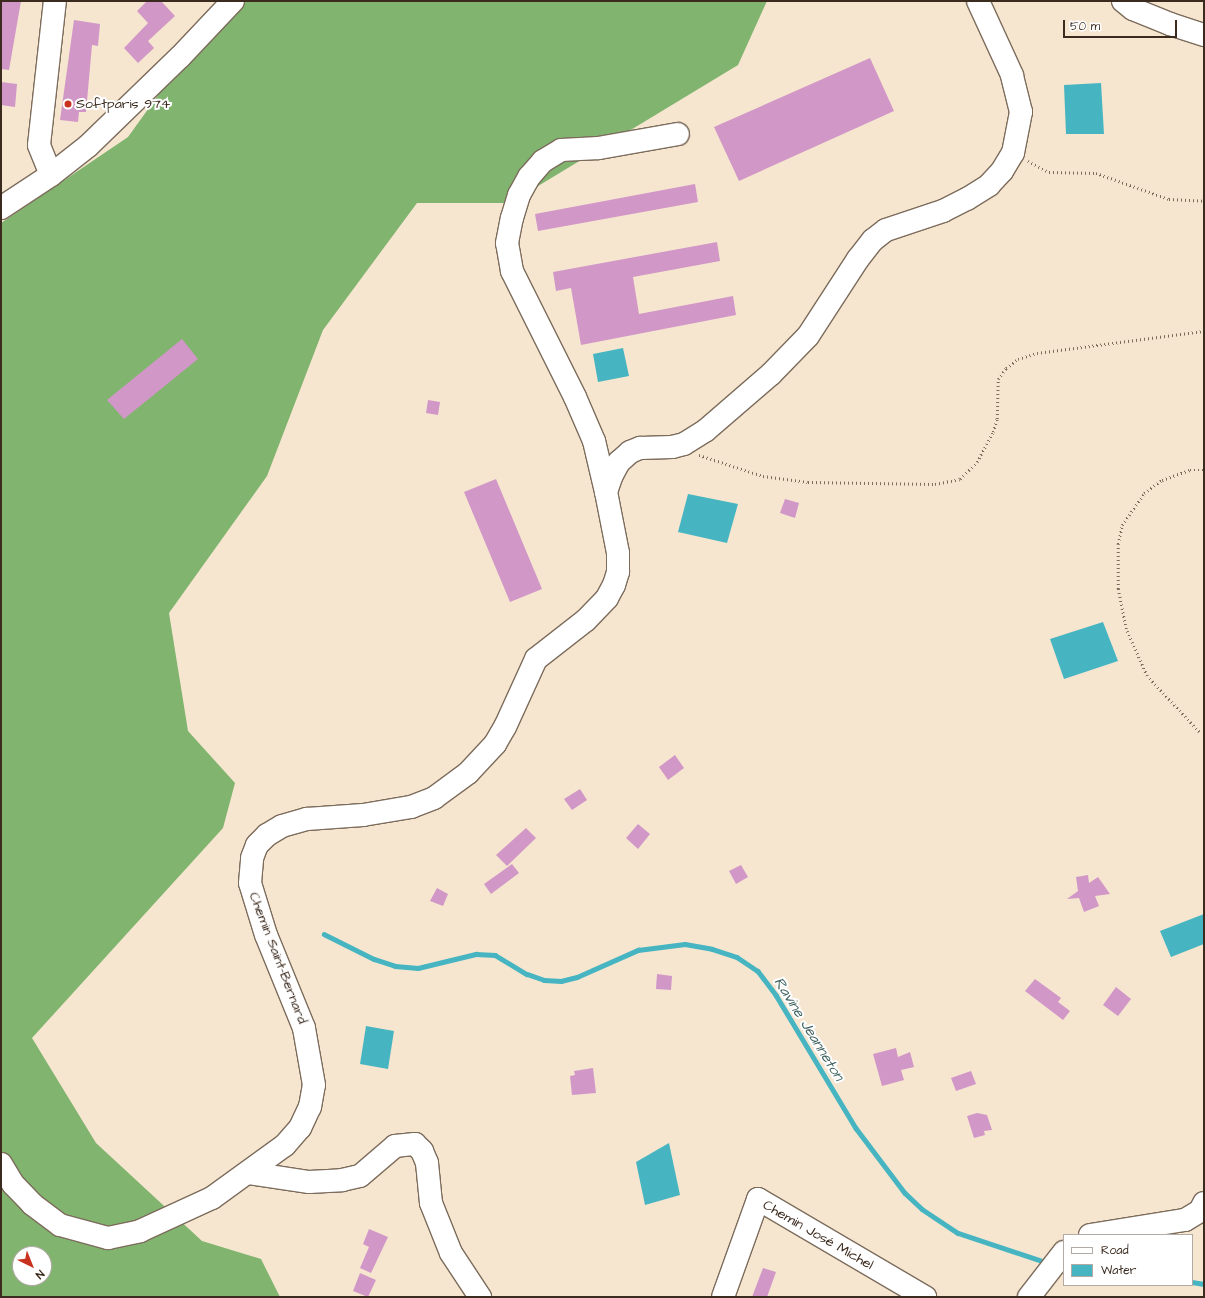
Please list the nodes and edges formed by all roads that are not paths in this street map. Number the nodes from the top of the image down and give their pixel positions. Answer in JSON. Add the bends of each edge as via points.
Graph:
{"nodes":[{"id":1,"x":56,"y":1,"type":"edge"},
{"id":2,"x":232,"y":1,"type":"edge"},
{"id":3,"x":978,"y":1,"type":"edge"},
{"id":4,"x":997,"y":1,"type":"edge"},
{"id":5,"x":1123,"y":1,"type":"edge"},
{"id":6,"x":990,"y":28,"type":"junction"},
{"id":7,"x":1204,"y":35,"type":"edge"},
{"id":8,"x":678,"y":134,"type":"dead end"},
{"id":9,"x":51,"y":175,"type":"junction"},
{"id":10,"x":1,"y":208,"type":"edge"},
{"id":11,"x":606,"y":492,"type":"junction"},
{"id":12,"x":1,"y":1164,"type":"edge"},
{"id":13,"x":249,"y":1173,"type":"junction"},
{"id":14,"x":1203,"y":1208,"type":"edge"},
{"id":15,"x":1098,"y":1234,"type":"edge"},
{"id":16,"x":1058,"y":1260,"type":"edge"},
{"id":17,"x":480,"y":1297,"type":"edge"},
{"id":18,"x":723,"y":1297,"type":"edge"},
{"id":19,"x":925,"y":1297,"type":"edge"},
{"id":20,"x":1029,"y":1297,"type":"edge"}],
"edges":[{"from":1,"to":9,"type":"street","via":[[39,145]]},
{"from":2,"to":9,"type":"street","via":[[119,118]]},
{"from":3,"to":6,"type":"street"},
{"from":4,"to":6,"type":"street"},
{"from":5,"to":7,"type":"street","via":[[1133,9]]},
{"from":6,"to":11,"type":"street","via":[[1012,75],[1020,119],[1013,153],[1002,171],[989,185],[943,212],[886,230],[873,240],[808,336],[791,355],[705,431],[684,444],[640,448],[630,452],[612,475]]},
{"from":8,"to":11,"type":"street","name":"Chemin Saint-Bernard","via":[[599,148],[561,150],[543,161],[529,177],[519,195],[512,218],[507,243],[512,271],[575,397],[594,441]]},
{"from":9,"to":10,"type":"street"},
{"from":11,"to":13,"type":"street","name":"Chemin Saint-Bernard","via":[[618,553],[618,572],[614,585],[607,598],[586,620],[536,659],[495,744],[468,773],[434,798],[410,807],[363,815],[307,819],[282,826],[267,835],[257,846],[252,858],[250,883],[266,935],[304,1028],[314,1085],[310,1107],[300,1128],[286,1145]]},
{"from":12,"to":13,"type":"street","name":"Chemin Saint-Bernard","via":[[13,1184],[32,1204],[60,1225],[108,1238],[140,1231],[171,1218],[212,1198]]},
{"from":13,"to":17,"type":"street","via":[[309,1182],[342,1180],[360,1176],[395,1146],[404,1143],[415,1144],[422,1151],[427,1163],[431,1204],[451,1252]]},
{"from":14,"to":15,"type":"street","via":[[1185,1220],[1167,1225]]},
{"from":16,"to":20,"type":"street"},
{"from":18,"to":19,"type":"street","name":"Chemin José Michel","via":[[758,1200]]}]}
